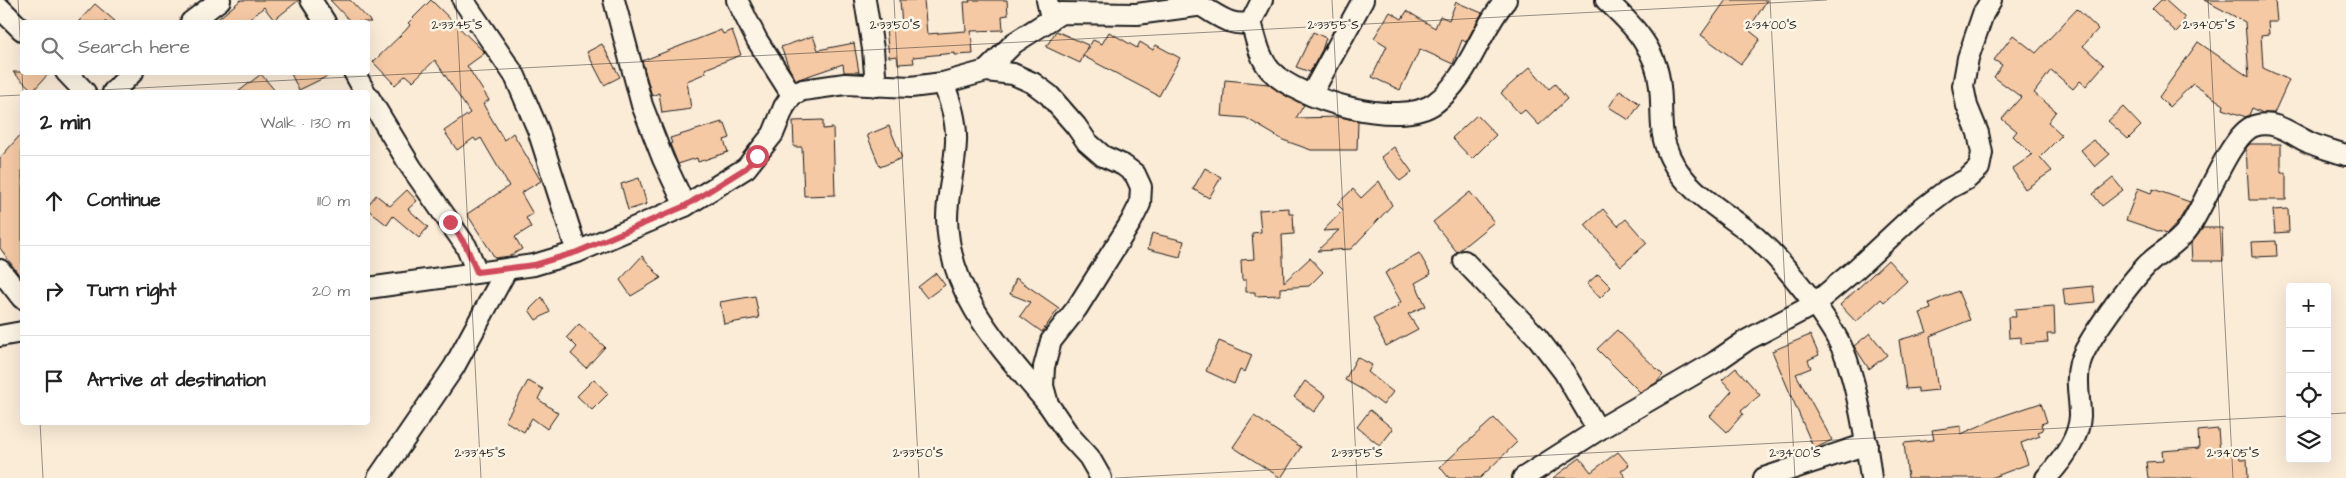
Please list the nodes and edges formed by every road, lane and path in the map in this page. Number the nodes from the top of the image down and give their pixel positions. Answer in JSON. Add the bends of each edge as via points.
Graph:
{"nodes":[{"id":1,"x":220,"y":0,"type":"edge"},
{"id":2,"x":311,"y":0,"type":"edge"},
{"id":3,"x":463,"y":0,"type":"edge"},
{"id":4,"x":614,"y":0,"type":"edge"},
{"id":5,"x":737,"y":0,"type":"edge"},
{"id":6,"x":865,"y":0,"type":"edge"},
{"id":7,"x":1262,"y":0,"type":"edge"},
{"id":8,"x":1363,"y":0,"type":"edge"},
{"id":9,"x":1506,"y":0,"type":"edge"},
{"id":10,"x":1606,"y":0,"type":"edge"},
{"id":11,"x":1991,"y":0,"type":"edge"},
{"id":12,"x":0,"y":8,"type":"edge"},
{"id":13,"x":1049,"y":9,"type":"edge"},
{"id":14,"x":195,"y":20,"type":"edge"},
{"id":15,"x":324,"y":20,"type":"edge"},
{"id":16,"x":1251,"y":22,"type":"junction"},
{"id":17,"x":20,"y":28,"type":"edge"},
{"id":18,"x":986,"y":72,"type":"junction"},
{"id":19,"x":69,"y":75,"type":"edge"},
{"id":20,"x":130,"y":75,"type":"edge"},
{"id":21,"x":356,"y":75,"type":"edge"},
{"id":22,"x":944,"y":83,"type":"junction"},
{"id":23,"x":876,"y":86,"type":"junction"},
{"id":24,"x":84,"y":90,"type":"edge"},
{"id":25,"x":115,"y":90,"type":"edge"},
{"id":26,"x":365,"y":90,"type":"edge"},
{"id":27,"x":792,"y":95,"type":"junction"},
{"id":28,"x":1311,"y":95,"type":"junction"},
{"id":29,"x":370,"y":99,"type":"edge"},
{"id":30,"x":2346,"y":155,"type":"edge"},
{"id":31,"x":685,"y":206,"type":"junction"},
{"id":32,"x":577,"y":252,"type":"junction"},
{"id":33,"x":1464,"y":262,"type":"dead end"},
{"id":34,"x":507,"y":269,"type":"junction"},
{"id":35,"x":0,"y":270,"type":"edge"},
{"id":36,"x":477,"y":272,"type":"junction"},
{"id":37,"x":370,"y":288,"type":"edge"},
{"id":38,"x":20,"y":295,"type":"edge"},
{"id":39,"x":1814,"y":305,"type":"junction"},
{"id":40,"x":20,"y":332,"type":"edge"},
{"id":41,"x":0,"y":336,"type":"edge"},
{"id":42,"x":1048,"y":404,"type":"junction"},
{"id":43,"x":1598,"y":430,"type":"junction"},
{"id":44,"x":1867,"y":444,"type":"junction"},
{"id":45,"x":378,"y":478,"type":"edge"},
{"id":46,"x":1101,"y":478,"type":"edge"},
{"id":47,"x":1523,"y":478,"type":"edge"},
{"id":48,"x":1764,"y":478,"type":"edge"},
{"id":49,"x":1871,"y":478,"type":"edge"},
{"id":50,"x":2046,"y":478,"type":"edge"}],
"edges":[{"from":1,"to":14,"type":"street"},
{"from":2,"to":15,"type":"street"},
{"from":3,"to":32,"type":"street","via":[[515,76],[538,130]]},
{"from":4,"to":31,"type":"street","via":[[642,105]]},
{"from":5,"to":27,"type":"street","via":[[757,40]]},
{"from":6,"to":23,"type":"street"},
{"from":7,"to":16,"type":"street"},
{"from":8,"to":28,"type":"street"},
{"from":9,"to":28,"type":"street","via":[[1497,10],[1462,73],[1447,94],[1433,105],[1412,112],[1390,113],[1360,110]]},
{"from":10,"to":39,"type":"street","via":[[1643,37],[1657,65],[1660,123],[1670,158],[1691,186],[1771,252]]},
{"from":11,"to":39,"type":"street","via":[[1968,58],[1963,86],[1966,106],[1978,133],[1982,153],[1978,168],[1914,215]]},
{"from":12,"to":17,"type":"street"},
{"from":13,"to":16,"type":"street","via":[[1061,13],[1137,14],[1201,6],[1230,22]]},
{"from":13,"to":18,"type":"street"},
{"from":16,"to":28,"type":"street","via":[[1261,55],[1270,70],[1287,84]]},
{"from":18,"to":22,"type":"street"},
{"from":18,"to":42,"type":"street","via":[[1013,74],[1050,95],[1087,142],[1135,174],[1141,187],[1140,204],[1131,222],[1077,308],[1051,341],[1043,386]]},
{"from":19,"to":24,"type":"street"},
{"from":20,"to":25,"type":"street"},
{"from":21,"to":26,"type":"street"},
{"from":22,"to":23,"type":"street","via":[[911,87]]},
{"from":22,"to":42,"type":"street","via":[[955,122],[956,142],[947,218],[960,285],[977,314]]},
{"from":23,"to":27,"type":"street","via":[[844,84],[803,90]]},
{"from":27,"to":31,"type":"street","via":[[773,134],[746,168]]},
{"from":29,"to":36,"type":"street","via":[[411,167],[466,246]]},
{"from":30,"to":50,"type":"street","via":[[2313,144],[2285,128],[2257,125],[2245,129],[2189,228],[2174,246],[2146,265],[2090,341],[2080,362],[2077,386],[2080,417],[2076,434],[2060,463]]},
{"from":31,"to":32,"type":"street"},
{"from":32,"to":34,"type":"street"},
{"from":33,"to":43,"type":"street","via":[[1537,337],[1564,372]]},
{"from":34,"to":36,"type":"street"},
{"from":34,"to":45,"type":"street","via":[[454,367]]},
{"from":35,"to":38,"type":"street"},
{"from":36,"to":37,"type":"street"},
{"from":39,"to":43,"type":"street","via":[[1747,340]]},
{"from":39,"to":44,"type":"street","via":[[1835,333],[1847,360]]},
{"from":40,"to":41,"type":"street"},
{"from":42,"to":46,"type":"street"},
{"from":43,"to":47,"type":"street"},
{"from":44,"to":48,"type":"street"},
{"from":44,"to":49,"type":"street"}]}
